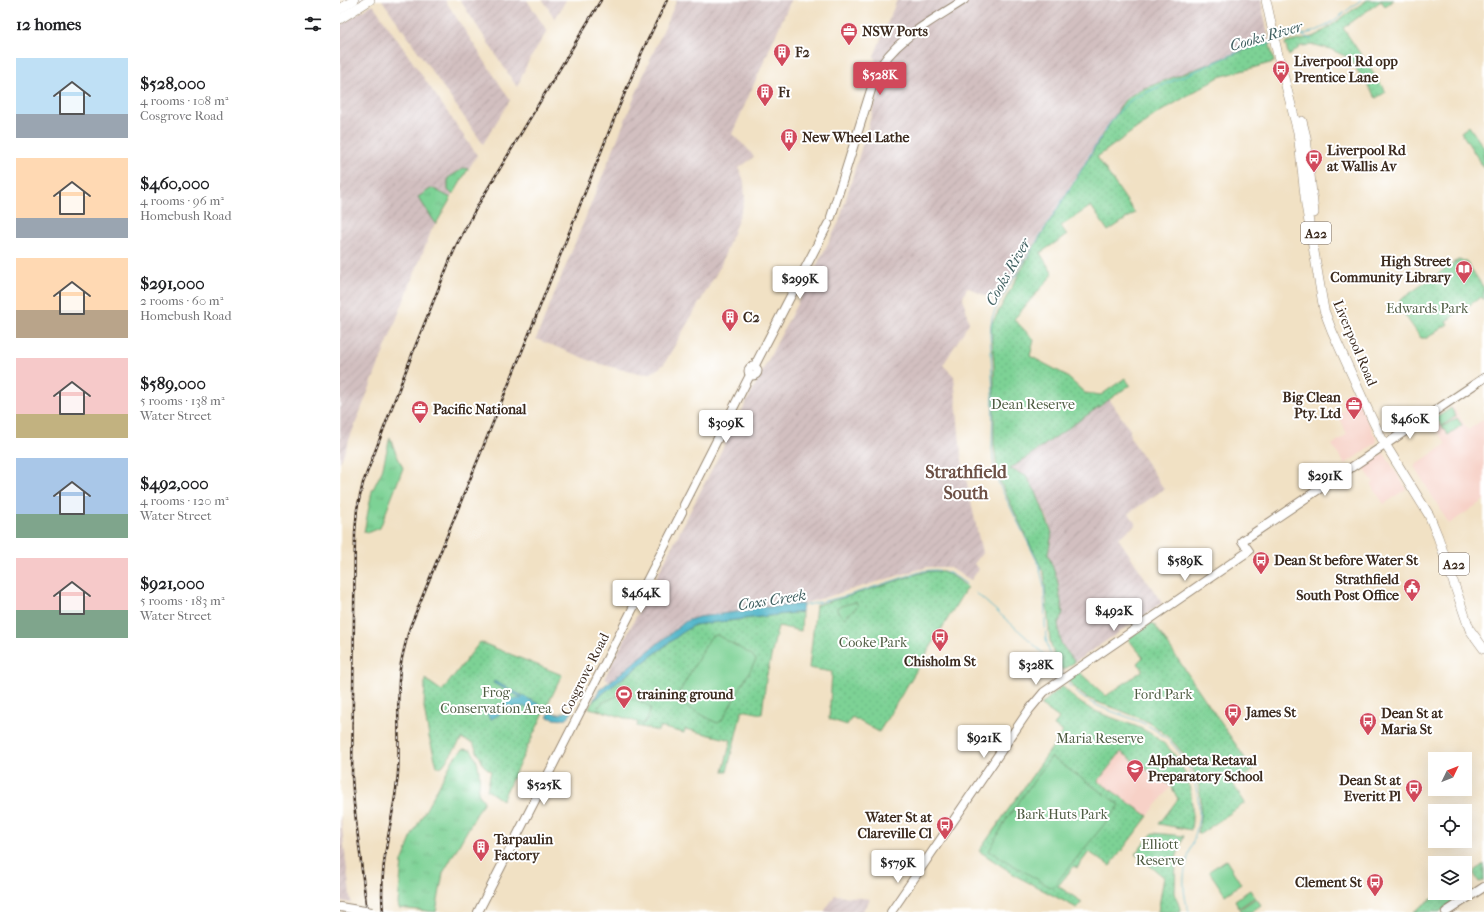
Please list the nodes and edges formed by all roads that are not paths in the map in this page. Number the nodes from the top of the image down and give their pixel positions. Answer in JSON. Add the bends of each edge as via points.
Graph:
{"nodes":[{"id":1,"x":354,"y":0,"type":"edge"},
{"id":2,"x":370,"y":0,"type":"edge"},
{"id":3,"x":964,"y":0,"type":"edge"},
{"id":4,"x":1266,"y":0,"type":"edge"},
{"id":5,"x":1272,"y":0,"type":"edge"},
{"id":6,"x":340,"y":9,"type":"edge"},
{"id":7,"x":340,"y":19,"type":"edge"},
{"id":8,"x":1276,"y":32,"type":"junction"},
{"id":9,"x":1484,"y":378,"type":"edge"},
{"id":10,"x":1388,"y":443,"type":"junction"},
{"id":11,"x":1484,"y":639,"type":"edge"},
{"id":12,"x":1484,"y":649,"type":"edge"},
{"id":13,"x":1484,"y":887,"type":"edge"},
{"id":14,"x":340,"y":907,"type":"edge"},
{"id":15,"x":478,"y":911,"type":"edge"},
{"id":16,"x":372,"y":912,"type":"edge"},
{"id":17,"x":891,"y":912,"type":"edge"},
{"id":18,"x":1446,"y":912,"type":"edge"}],
"edges":[{"from":1,"to":6,"type":"highway"},
{"from":2,"to":7,"type":"highway"},
{"from":3,"to":15,"type":"main road","name":"Cosgrove Road","via":[[903,40],[880,66],[829,220],[754,367],[757,373],[750,375]]},
{"from":4,"to":8,"type":"highway","name":"Liverpool Road","number":"A22"},
{"from":5,"to":8,"type":"highway","name":"Liverpool Road","number":"A22"},
{"from":8,"to":10,"type":"highway","name":"Liverpool Road","number":"A22","via":[[1304,127],[1304,151],[1327,298],[1342,339]]},
{"from":9,"to":10,"type":"main road"},
{"from":10,"to":11,"type":"highway","name":"Liverpool Road","number":"A22","via":[[1430,506],[1443,532],[1469,612],[1475,627]]},
{"from":10,"to":12,"type":"highway","name":"Liverpool Road","number":"A22","via":[[1428,515],[1470,630]]},
{"from":10,"to":17,"type":"main road","via":[[1242,541],[1249,551],[1044,692]]},
{"from":13,"to":18,"type":"main road"},
{"from":14,"to":16,"type":"main road","bridge":true}]}
